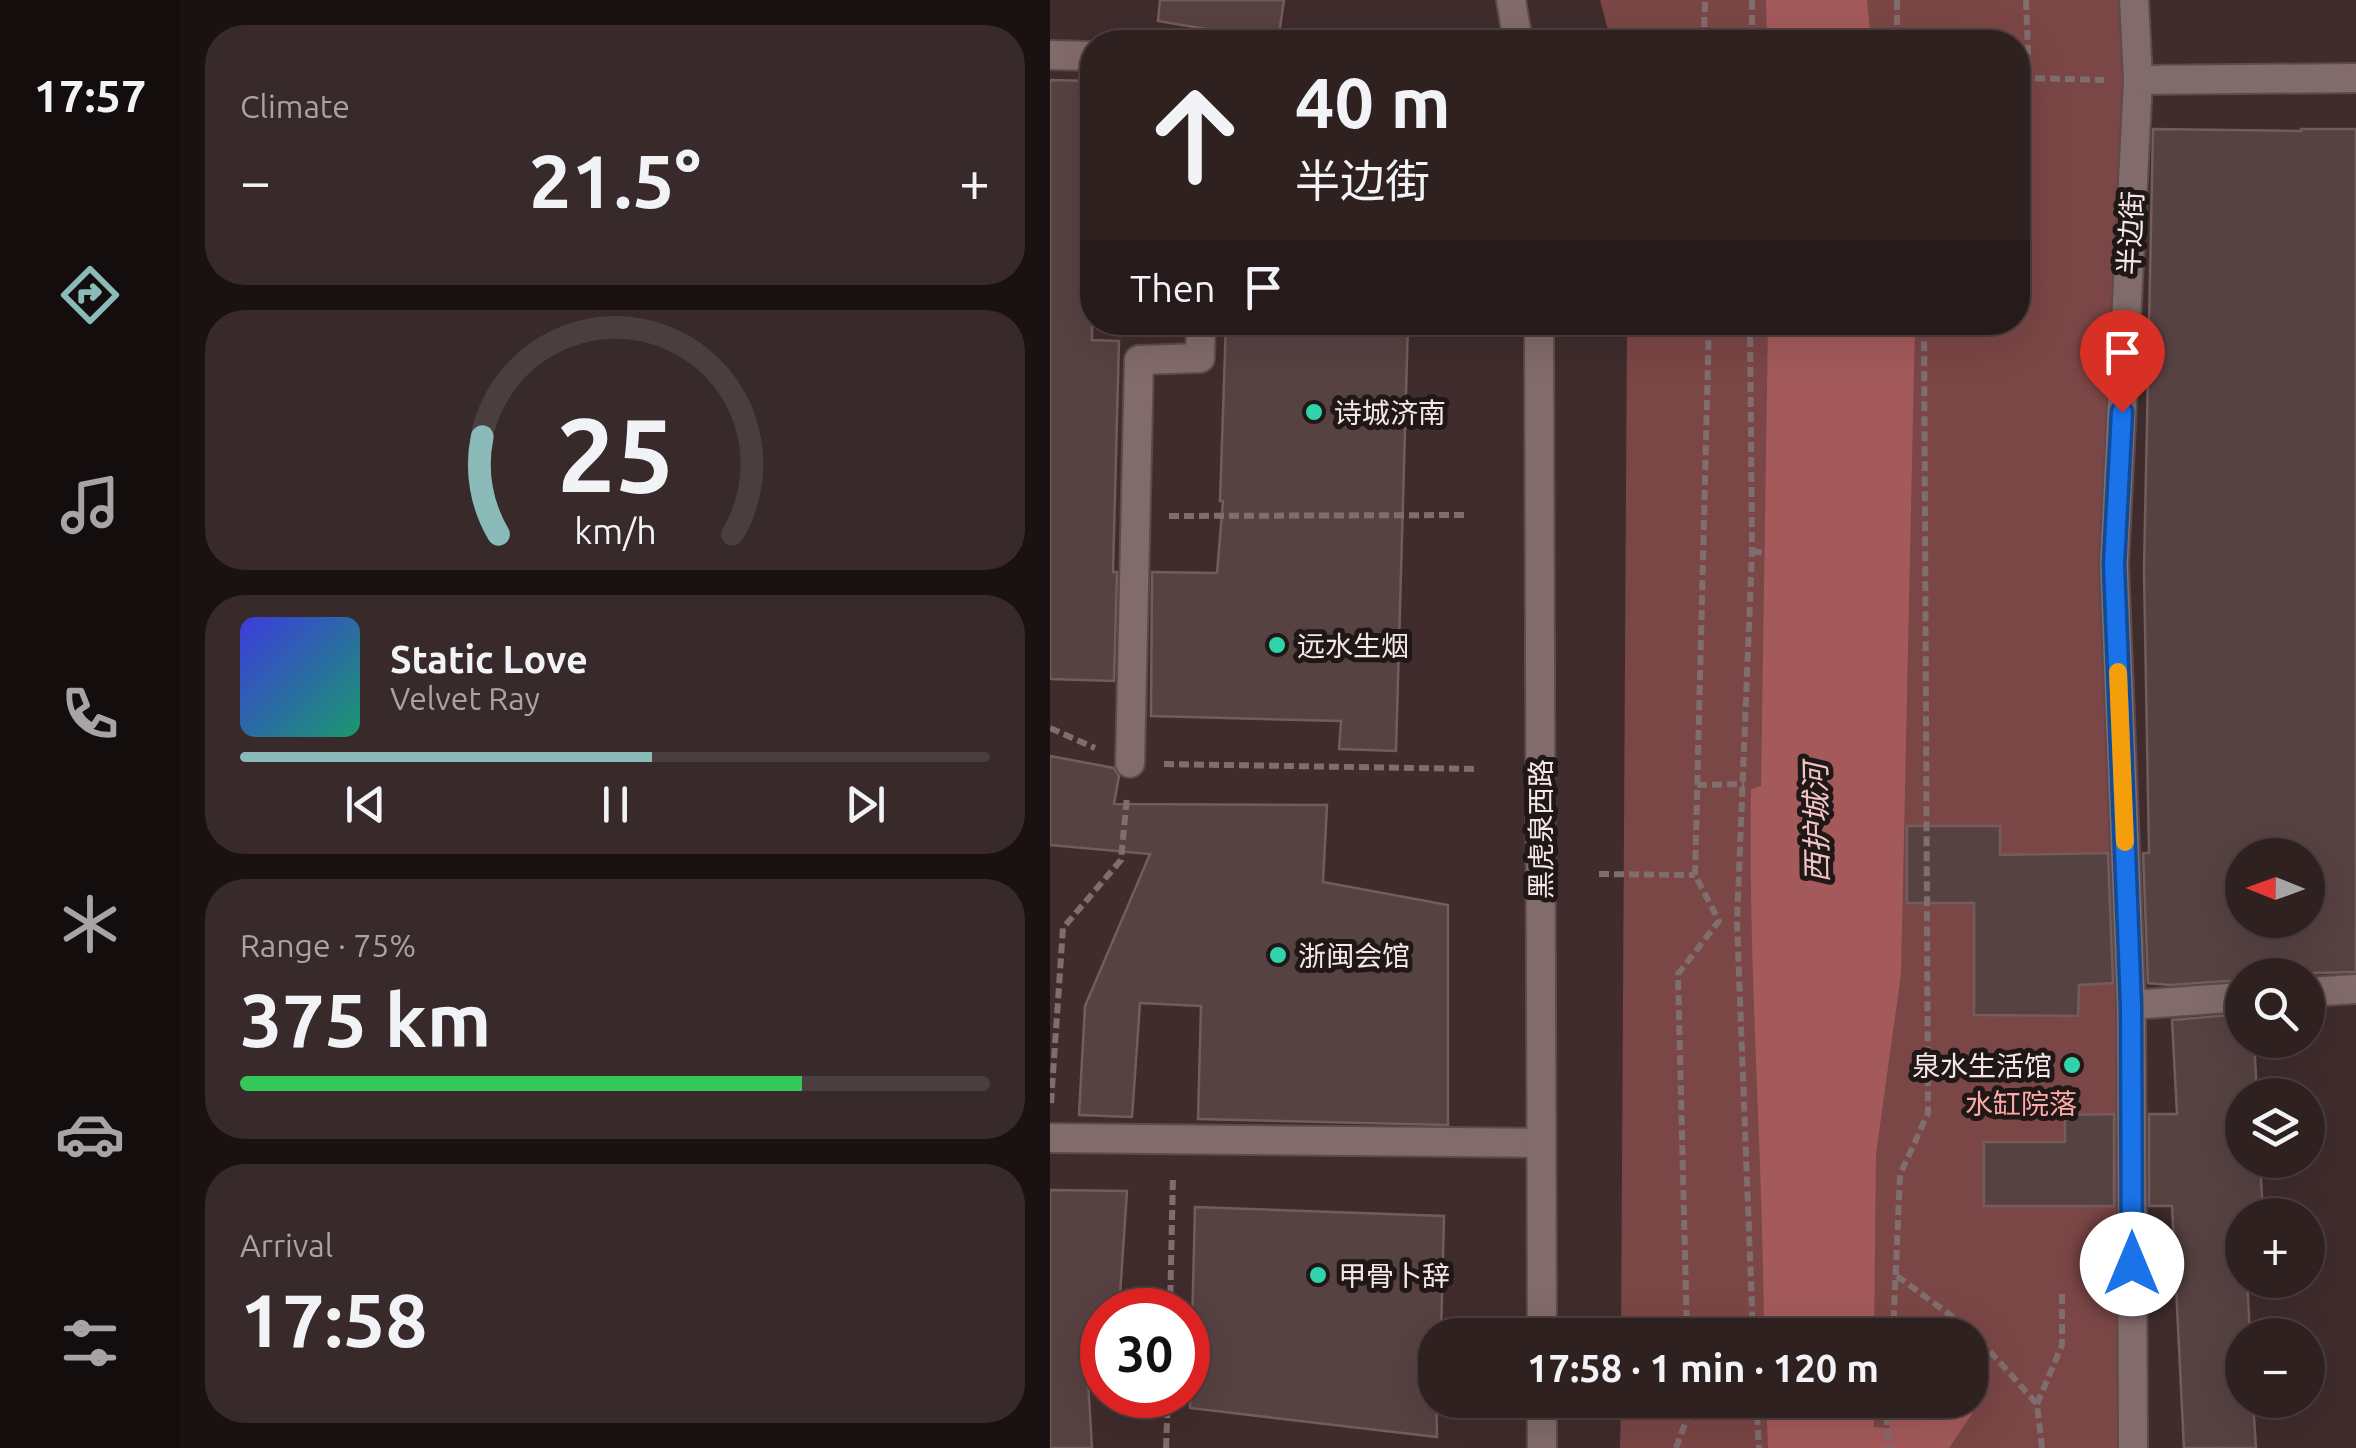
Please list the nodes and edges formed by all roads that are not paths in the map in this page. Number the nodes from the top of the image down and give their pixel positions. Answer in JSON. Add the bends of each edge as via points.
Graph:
{"nodes":[{"id":1,"x":1510,"y":0,"type":"edge"},
{"id":2,"x":2134,"y":0,"type":"edge"},
{"id":3,"x":1516,"y":30,"type":"edge"},
{"id":4,"x":1050,"y":55,"type":"edge"},
{"id":5,"x":1080,"y":56,"type":"edge"},
{"id":6,"x":2356,"y":78,"type":"edge"},
{"id":7,"x":2138,"y":80,"type":"junction"},
{"id":8,"x":1201,"y":335,"type":"edge"},
{"id":9,"x":1539,"y":335,"type":"edge"},
{"id":10,"x":1130,"y":763,"type":"road end"},
{"id":11,"x":2356,"y":988,"type":"edge"},
{"id":12,"x":2325,"y":991,"type":"edge"},
{"id":13,"x":2225,"y":998,"type":"edge"},
{"id":14,"x":2131,"y":1005,"type":"junction"},
{"id":15,"x":1050,"y":1138,"type":"edge"},
{"id":16,"x":1541,"y":1143,"type":"junction"},
{"id":17,"x":1542,"y":1318,"type":"edge"},
{"id":18,"x":1542,"y":1418,"type":"edge"},
{"id":19,"x":1542,"y":1448,"type":"edge"},
{"id":20,"x":2133,"y":1448,"type":"edge"}],
"edges":[{"from":1,"to":3,"type":"street"},
{"from":2,"to":7,"type":"street","name":"半边街"},
{"from":4,"to":5,"type":"street"},
{"from":6,"to":7,"type":"street"},
{"from":7,"to":14,"type":"street","name":"半边街","via":[[2114,564]]},
{"from":8,"to":10,"type":"street","via":[[1200,358],[1139,360]]},
{"from":9,"to":16,"type":"street","name":"黑虎泉西路"},
{"from":11,"to":12,"type":"street"},
{"from":13,"to":14,"type":"street"},
{"from":14,"to":20,"type":"street","name":"半边街"},
{"from":15,"to":16,"type":"street"},
{"from":16,"to":17,"type":"street","name":"黑虎泉西路"},
{"from":18,"to":19,"type":"street"}]}
